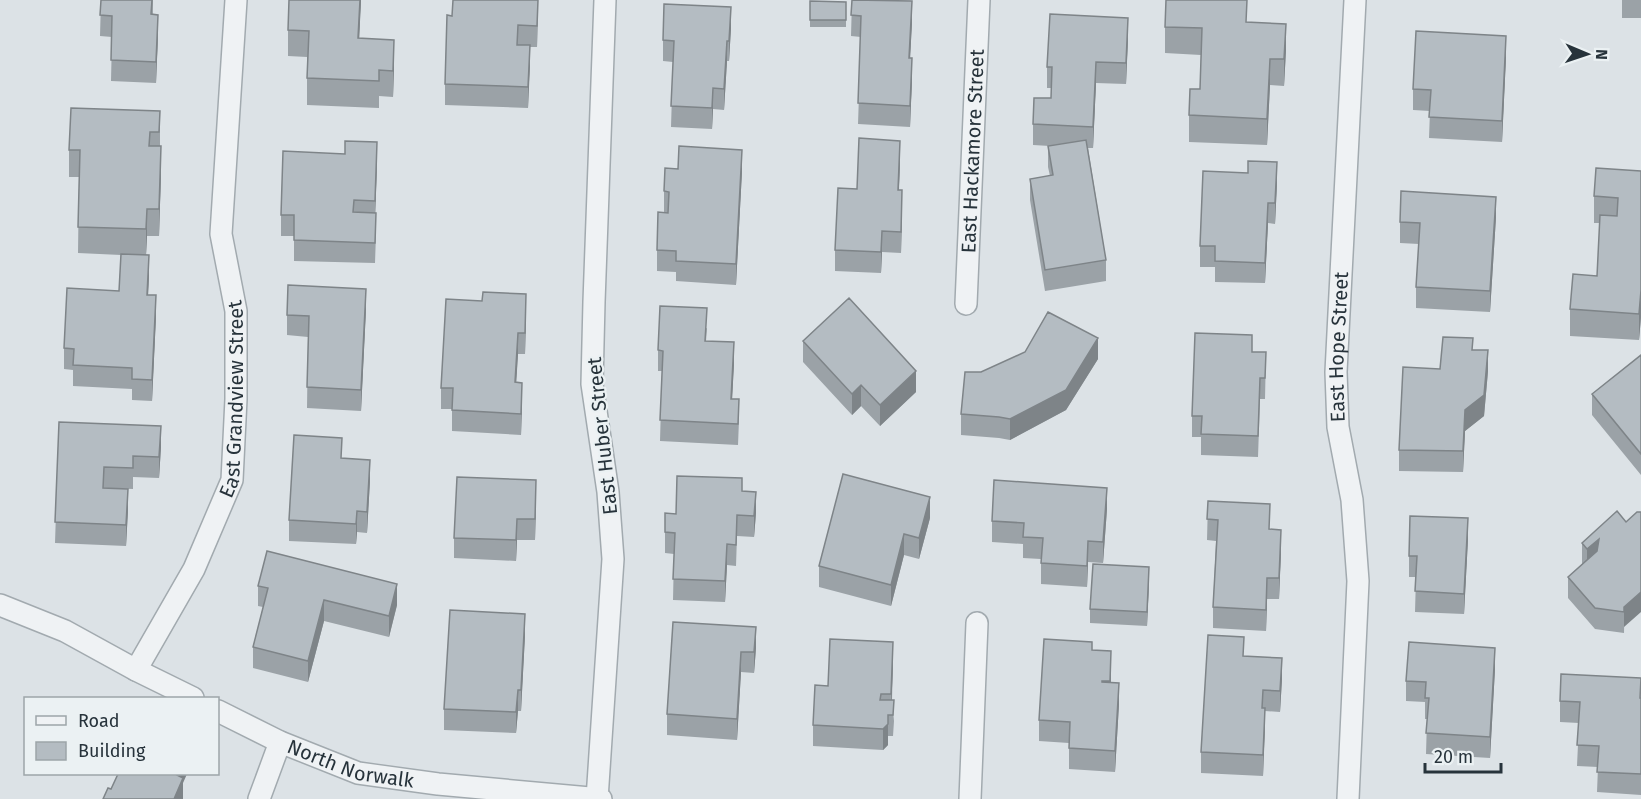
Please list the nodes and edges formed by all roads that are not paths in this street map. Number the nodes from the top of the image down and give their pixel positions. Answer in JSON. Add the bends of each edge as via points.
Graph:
{"nodes":[{"id":1,"x":236,"y":0,"type":"edge"},
{"id":2,"x":605,"y":0,"type":"edge"},
{"id":3,"x":979,"y":0,"type":"edge"},
{"id":4,"x":1355,"y":0,"type":"edge"},
{"id":5,"x":966,"y":304,"type":"dead end"},
{"id":6,"x":0,"y":605,"type":"edge"},
{"id":7,"x":977,"y":623,"type":"dead end"},
{"id":8,"x":136,"y":670,"type":"junction"},
{"id":9,"x":189,"y":697,"type":"edge"},
{"id":10,"x":219,"y":712,"type":"edge"},
{"id":11,"x":280,"y":742,"type":"junction"},
{"id":12,"x":259,"y":799,"type":"edge"},
{"id":13,"x":598,"y":799,"type":"edge"},
{"id":14,"x":970,"y":799,"type":"edge"},
{"id":15,"x":1348,"y":799,"type":"edge"}],
"edges":[{"from":1,"to":8,"type":"street","name":"East Grandview Street","via":[[221,234],[236,310],[232,480],[194,569]]},
{"from":2,"to":13,"type":"street","name":"East Huber Street","via":[[592,384],[608,492],[613,559]]},
{"from":3,"to":5,"type":"street","name":"East Hackamore Street"},
{"from":4,"to":15,"type":"street","name":"East Hope Street","via":[[1336,372],[1338,427],[1352,501],[1358,581]]},
{"from":6,"to":8,"type":"street","via":[[65,631]]},
{"from":7,"to":14,"type":"street"},
{"from":8,"to":9,"type":"street"},
{"from":10,"to":11,"type":"street","name":"North Norwalk"},
{"from":11,"to":12,"type":"street"},
{"from":11,"to":13,"type":"street","name":"North Norwalk","via":[[358,773]]}]}
